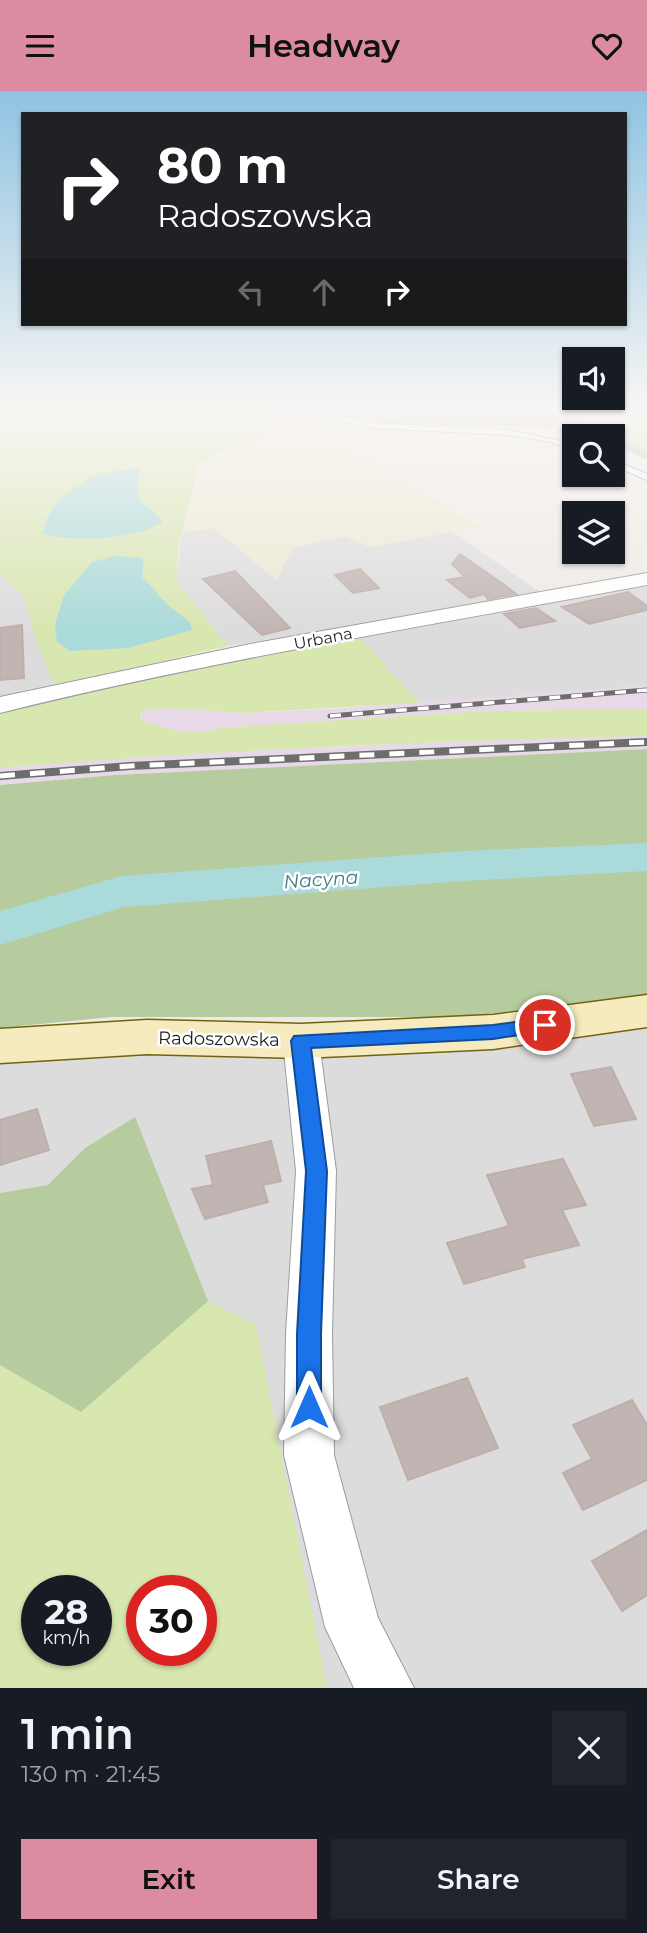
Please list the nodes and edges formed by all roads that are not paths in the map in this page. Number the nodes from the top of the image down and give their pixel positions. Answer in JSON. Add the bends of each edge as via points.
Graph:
{"nodes":[{"id":1,"x":647,"y":579,"type":"edge"},
{"id":2,"x":0,"y":705,"type":"edge"},
{"id":3,"x":647,"y":1011,"type":"edge"},
{"id":4,"x":301,"y":1041,"type":"junction"},
{"id":5,"x":0,"y":1046,"type":"edge"},
{"id":6,"x":385,"y":1688,"type":"edge"}],
"edges":[{"from":1,"to":2,"type":"street","name":"Urbana","via":[[250,651]]},
{"from":3,"to":4,"type":"street","name":"Radoszowska","via":[[493,1032]]},
{"from":4,"to":5,"type":"street","name":"Radoszowska","via":[[147,1037]]},
{"from":4,"to":6,"type":"street","via":[[316,1171],[309,1455],[354,1627]]}]}
